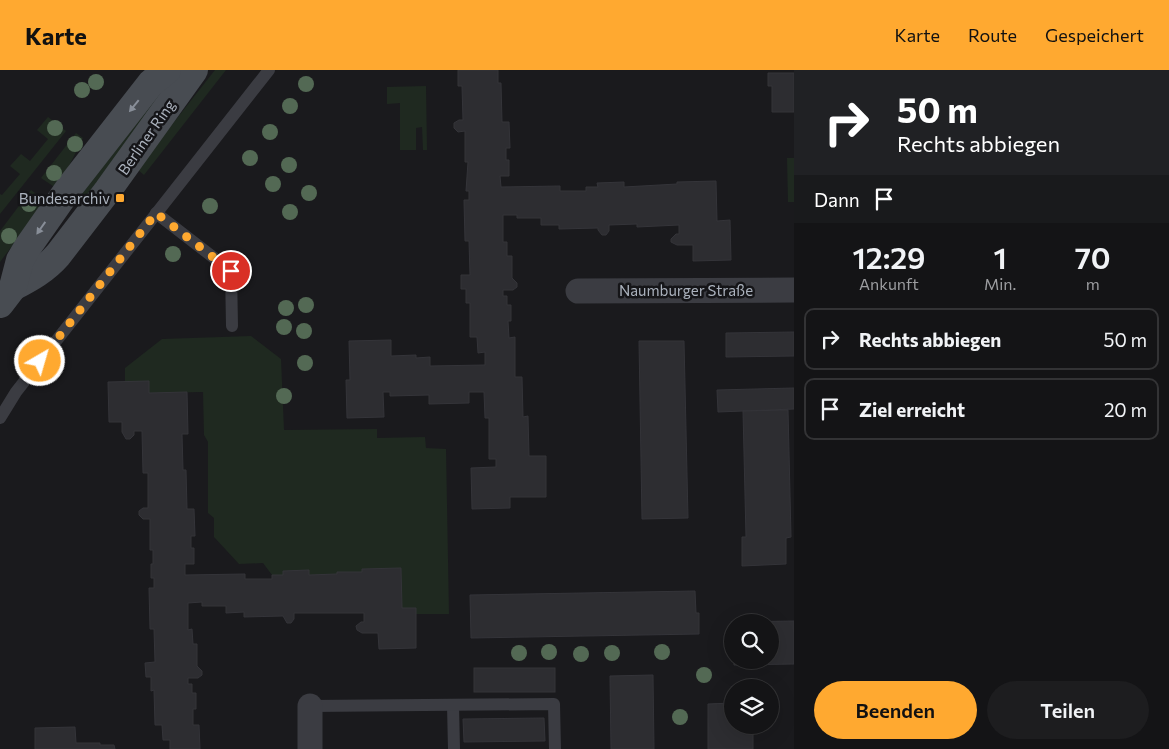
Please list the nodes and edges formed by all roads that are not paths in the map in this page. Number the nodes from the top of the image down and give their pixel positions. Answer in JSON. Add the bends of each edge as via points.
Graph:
{"nodes":[{"id":1,"x":167,"y":70,"type":"edge"},
{"id":2,"x":194,"y":70,"type":"edge"},
{"id":3,"x":269,"y":70,"type":"edge"},
{"id":4,"x":156,"y":213,"type":"junction"},
{"id":5,"x":794,"y":290,"type":"edge"},
{"id":6,"x":578,"y":291,"type":"dead end"},
{"id":7,"x":6,"y":296,"type":"edge"},
{"id":8,"x":232,"y":326,"type":"dead end"},
{"id":9,"x":0,"y":418,"type":"edge"},
{"id":10,"x":453,"y":705,"type":"junction"},
{"id":11,"x":310,"y":706,"type":"joint"},
{"id":12,"x":310,"y":749,"type":"edge"},
{"id":13,"x":454,"y":749,"type":"edge"},
{"id":14,"x":555,"y":749,"type":"edge"}],
"edges":[{"from":1,"to":7,"type":"street","name":"Berliner Ring","one_way":true,"via":[[146,90],[60,201],[20,260]]},
{"from":2,"to":7,"type":"street","name":"Berliner Ring","via":[[58,255]]},
{"from":3,"to":4,"type":"lane"},
{"from":4,"to":8,"type":"lane","via":[[231,271]]},
{"from":4,"to":9,"type":"lane","via":[[16,392]]},
{"from":5,"to":6,"type":"street","name":"Naumburger Straße"},
{"from":10,"to":11,"type":"lane"},
{"from":10,"to":13,"type":"lane"},
{"from":10,"to":14,"type":"lane","via":[[554,704]]},
{"from":11,"to":12,"type":"street"}]}
